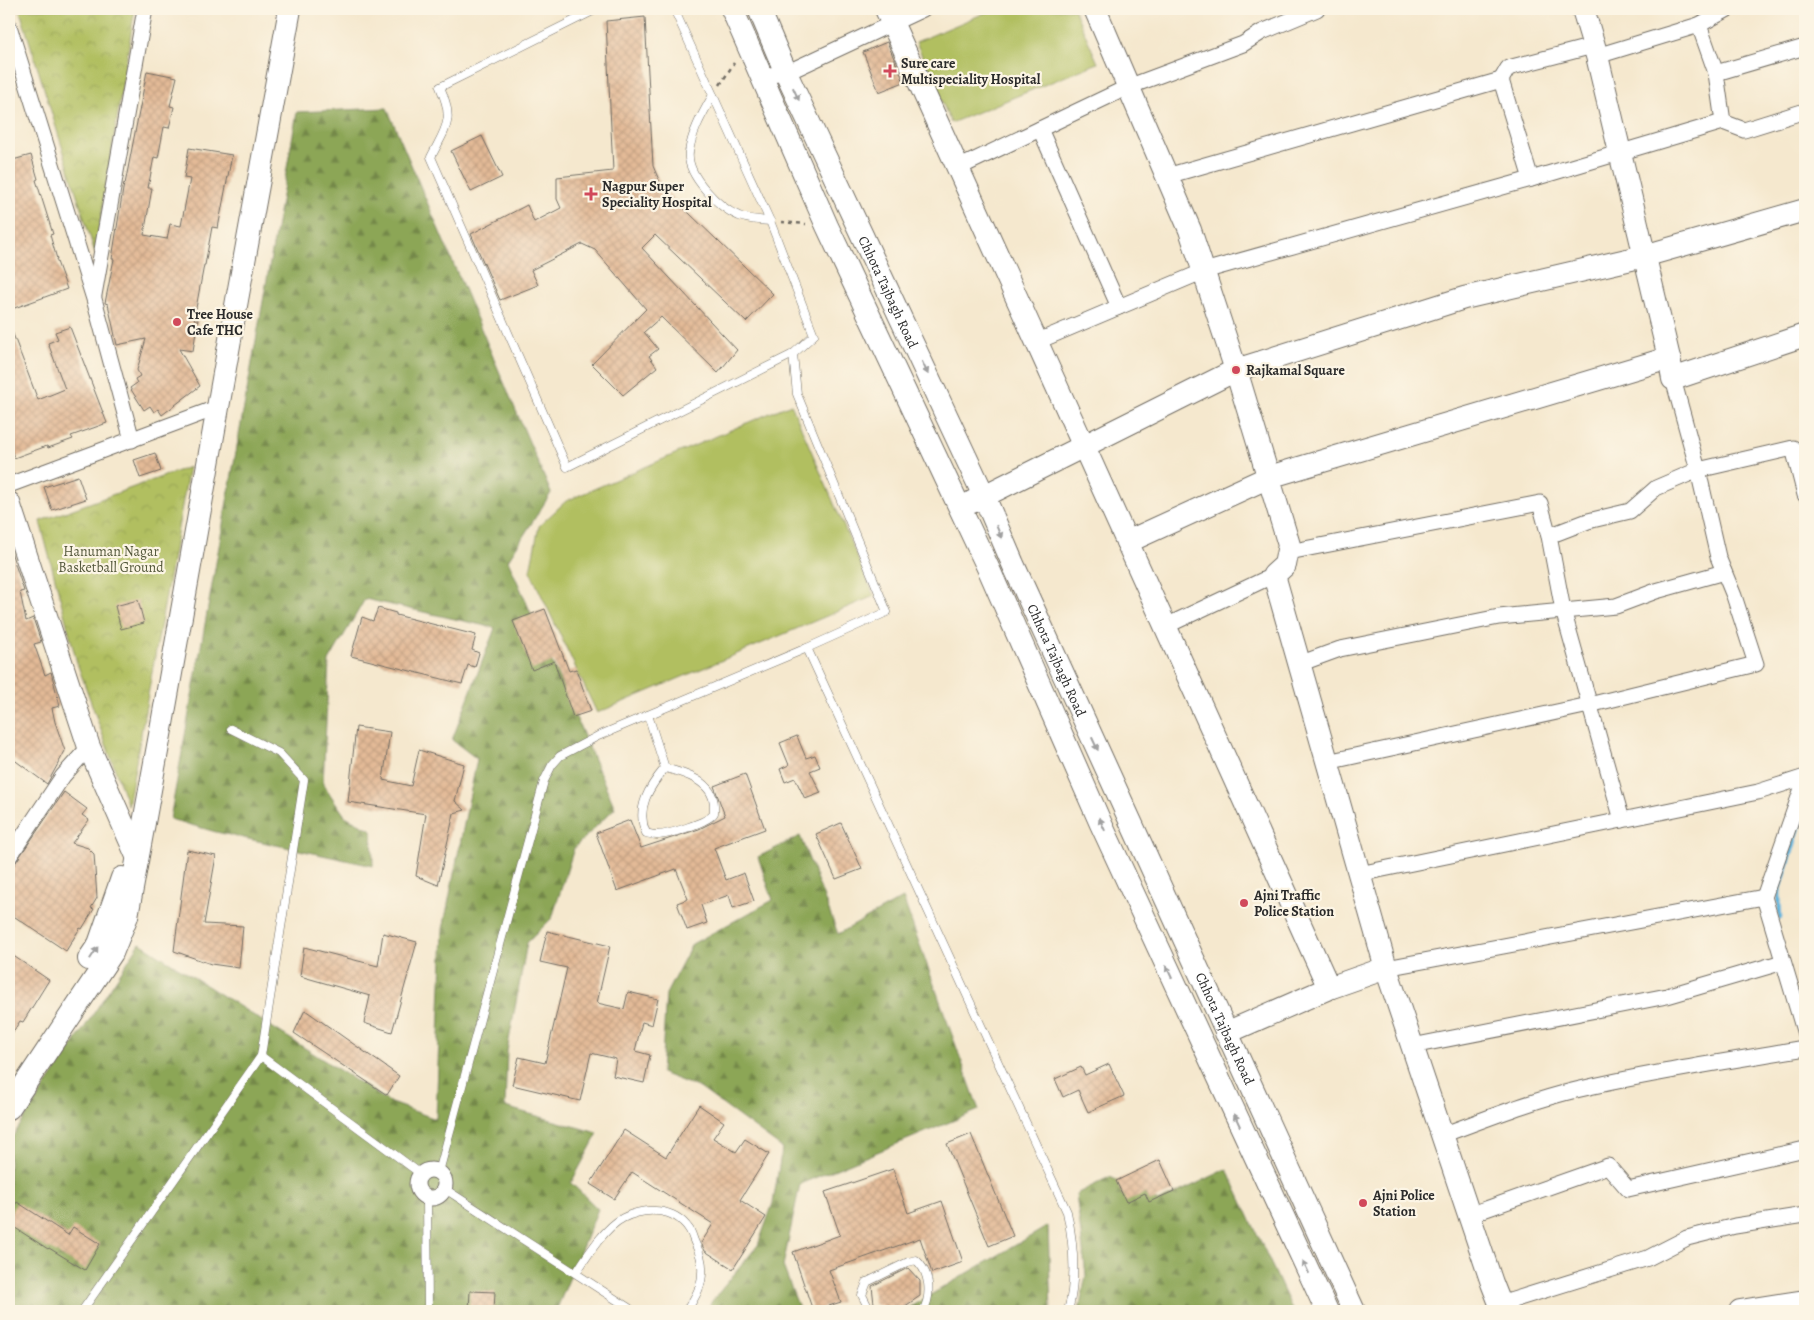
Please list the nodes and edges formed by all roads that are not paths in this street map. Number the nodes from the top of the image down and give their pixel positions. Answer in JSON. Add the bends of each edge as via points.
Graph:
{"nodes":[{"id":1,"x":145,"y":9,"type":"edge"},
{"id":2,"x":275,"y":9,"type":"edge"},
{"id":3,"x":290,"y":9,"type":"edge"},
{"id":4,"x":597,"y":9,"type":"edge"},
{"id":5,"x":674,"y":9,"type":"edge"},
{"id":6,"x":732,"y":9,"type":"edge"},
{"id":7,"x":759,"y":9,"type":"edge"},
{"id":8,"x":923,"y":9,"type":"edge"},
{"id":9,"x":1095,"y":9,"type":"edge"},
{"id":10,"x":1317,"y":9,"type":"edge"},
{"id":11,"x":1583,"y":9,"type":"edge"},
{"id":12,"x":1728,"y":9,"type":"edge"},
{"id":13,"x":889,"y":16,"type":"edge"},
{"id":14,"x":1698,"y":25,"type":"junction"},
{"id":15,"x":9,"y":26,"type":"edge"},
{"id":16,"x":1805,"y":47,"type":"edge"},
{"id":17,"x":1595,"y":51,"type":"junction"},
{"id":18,"x":786,"y":73,"type":"junction"},
{"id":19,"x":1716,"y":73,"type":"junction"},
{"id":20,"x":762,"y":76,"type":"junction"},
{"id":21,"x":1501,"y":80,"type":"junction"},
{"id":22,"x":1128,"y":87,"type":"junction"},
{"id":23,"x":713,"y":95,"type":"junction"},
{"id":24,"x":1805,"y":111,"type":"edge"},
{"id":25,"x":1723,"y":122,"type":"junction"},
{"id":26,"x":1040,"y":129,"type":"junction"},
{"id":27,"x":1620,"y":152,"type":"junction"},
{"id":28,"x":958,"y":168,"type":"junction"},
{"id":29,"x":1167,"y":176,"type":"junction"},
{"id":30,"x":1531,"y":179,"type":"junction"},
{"id":31,"x":1805,"y":210,"type":"edge"},
{"id":32,"x":770,"y":221,"type":"junction"},
{"id":33,"x":1644,"y":256,"type":"junction"},
{"id":34,"x":1204,"y":271,"type":"junction"},
{"id":35,"x":94,"y":299,"type":"junction"},
{"id":36,"x":1119,"y":307,"type":"junction"},
{"id":37,"x":1805,"y":335,"type":"edge"},
{"id":38,"x":1036,"y":342,"type":"junction"},
{"id":39,"x":793,"y":354,"type":"junction"},
{"id":40,"x":1671,"y":369,"type":"junction"},
{"id":41,"x":1236,"y":370,"type":"junction"},
{"id":42,"x":208,"y":411,"type":"junction"},
{"id":43,"x":132,"y":440,"type":"junction"},
{"id":44,"x":1084,"y":446,"type":"junction"},
{"id":45,"x":1799,"y":447,"type":"edge"},
{"id":46,"x":1698,"y":470,"type":"junction"},
{"id":47,"x":1269,"y":477,"type":"junction"},
{"id":48,"x":9,"y":485,"type":"edge"},
{"id":49,"x":1805,"y":495,"type":"edge"},
{"id":50,"x":984,"y":496,"type":"junction"},
{"id":51,"x":9,"y":503,"type":"edge"},
{"id":52,"x":960,"y":508,"type":"junction"},
{"id":53,"x":1549,"y":536,"type":"junction"},
{"id":54,"x":1127,"y":542,"type":"junction"},
{"id":55,"x":1288,"y":552,"type":"junction"},
{"id":56,"x":1724,"y":572,"type":"junction"},
{"id":57,"x":1274,"y":575,"type":"junction"},
{"id":58,"x":1562,"y":610,"type":"junction"},
{"id":59,"x":1166,"y":626,"type":"junction"},
{"id":60,"x":807,"y":648,"type":"junction"},
{"id":61,"x":1299,"y":664,"type":"junction"},
{"id":62,"x":1589,"y":705,"type":"junction"},
{"id":63,"x":648,"y":715,"type":"junction"},
{"id":64,"x":231,"y":729,"type":"dead end"},
{"id":65,"x":90,"y":747,"type":"junction"},
{"id":66,"x":1327,"y":762,"type":"junction"},
{"id":67,"x":665,"y":768,"type":"junction"},
{"id":68,"x":1805,"y":779,"type":"edge"},
{"id":69,"x":1622,"y":820,"type":"junction"},
{"id":70,"x":135,"y":851,"type":"junction"},
{"id":71,"x":9,"y":857,"type":"edge"},
{"id":72,"x":1359,"y":874,"type":"junction"},
{"id":73,"x":1764,"y":897,"type":"junction"},
{"id":74,"x":1783,"y":962,"type":"junction"},
{"id":75,"x":1386,"y":968,"type":"junction"},
{"id":76,"x":1329,"y":988,"type":"junction"},
{"id":77,"x":1226,"y":1033,"type":"junction"},
{"id":78,"x":1805,"y":1034,"type":"edge"},
{"id":79,"x":1412,"y":1046,"type":"junction"},
{"id":80,"x":1805,"y":1048,"type":"edge"},
{"id":81,"x":261,"y":1056,"type":"junction"},
{"id":82,"x":9,"y":1081,"type":"edge"},
{"id":83,"x":9,"y":1108,"type":"edge"},
{"id":84,"x":1442,"y":1135,"type":"junction"},
{"id":85,"x":1805,"y":1149,"type":"edge"},
{"id":86,"x":439,"y":1172,"type":"junction"},
{"id":87,"x":421,"y":1174,"type":"junction"},
{"id":88,"x":445,"y":1189,"type":"junction"},
{"id":89,"x":427,"y":1198,"type":"junction"},
{"id":90,"x":1469,"y":1215,"type":"junction"},
{"id":91,"x":1805,"y":1215,"type":"edge"},
{"id":92,"x":576,"y":1273,"type":"junction"},
{"id":93,"x":1805,"y":1301,"type":"edge"},
{"id":94,"x":1502,"y":1308,"type":"edge"},
{"id":95,"x":630,"y":1310,"type":"edge"},
{"id":96,"x":82,"y":1311,"type":"edge"},
{"id":97,"x":428,"y":1311,"type":"edge"},
{"id":98,"x":686,"y":1311,"type":"edge"},
{"id":99,"x":870,"y":1311,"type":"edge"},
{"id":100,"x":923,"y":1311,"type":"edge"},
{"id":101,"x":1068,"y":1311,"type":"edge"},
{"id":102,"x":1327,"y":1311,"type":"edge"},
{"id":103,"x":1354,"y":1311,"type":"edge"},
{"id":104,"x":1747,"y":1311,"type":"edge"}],
"edges":[{"from":1,"to":35,"type":"street"},
{"from":2,"to":42,"type":"main road"},
{"from":3,"to":70,"type":"main road","via":[[162,724]]},
{"from":4,"to":39,"type":"lane","via":[[440,87],[447,103],[449,120],[431,157],[567,467]]},
{"from":5,"to":23,"type":"lane"},
{"from":6,"to":20,"type":"main road"},
{"from":7,"to":18,"type":"main road","name":"Chhota Tajbagh Road"},
{"from":8,"to":13,"type":"street"},
{"from":9,"to":22,"type":"main road"},
{"from":10,"to":22,"type":"street","via":[[1262,32],[1243,44]]},
{"from":11,"to":17,"type":"main road"},
{"from":12,"to":14,"type":"street"},
{"from":13,"to":18,"type":"street"},
{"from":13,"to":28,"type":"main road"},
{"from":14,"to":17,"type":"street"},
{"from":14,"to":19,"type":"street"},
{"from":15,"to":35,"type":"street"},
{"from":16,"to":19,"type":"street"},
{"from":17,"to":21,"type":"street","via":[[1508,68]]},
{"from":17,"to":27,"type":"main road"},
{"from":18,"to":20,"type":"street"},
{"from":18,"to":50,"type":"main road","name":"Chhota Tajbagh Road","one_way":true},
{"from":19,"to":25,"type":"street"},
{"from":20,"to":52,"type":"main road","via":[[827,226]]},
{"from":21,"to":29,"type":"street"},
{"from":21,"to":30,"type":"street"},
{"from":22,"to":26,"type":"street"},
{"from":22,"to":29,"type":"main road"},
{"from":23,"to":32,"type":"lane"},
{"from":23,"to":32,"type":"lane","via":[[697,123],[689,154],[696,178],[720,206],[740,217]]},
{"from":24,"to":25,"type":"street","via":[[1744,130]]},
{"from":25,"to":27,"type":"street"},
{"from":26,"to":28,"type":"street"},
{"from":26,"to":36,"type":"street"},
{"from":27,"to":30,"type":"street"},
{"from":27,"to":33,"type":"main road"},
{"from":28,"to":38,"type":"main road"},
{"from":29,"to":34,"type":"main road"},
{"from":30,"to":34,"type":"street"},
{"from":31,"to":33,"type":"main road"},
{"from":32,"to":39,"type":"lane","via":[[814,335]]},
{"from":33,"to":40,"type":"main road"},
{"from":33,"to":41,"type":"main road","via":[[1464,298]]},
{"from":34,"to":36,"type":"street"},
{"from":34,"to":41,"type":"main road"},
{"from":35,"to":43,"type":"street"},
{"from":36,"to":38,"type":"street"},
{"from":37,"to":40,"type":"main road"},
{"from":38,"to":44,"type":"main road"},
{"from":39,"to":60,"type":"lane","via":[[796,394],[887,612]]},
{"from":40,"to":46,"type":"street"},
{"from":40,"to":47,"type":"main road"},
{"from":41,"to":44,"type":"main road"},
{"from":41,"to":47,"type":"main road"},
{"from":42,"to":43,"type":"street"},
{"from":42,"to":70,"type":"main road","via":[[151,717]]},
{"from":43,"to":48,"type":"street"},
{"from":44,"to":50,"type":"main road"},
{"from":44,"to":54,"type":"main road"},
{"from":45,"to":46,"type":"street"},
{"from":45,"to":49,"type":"street"},
{"from":46,"to":53,"type":"street","via":[[1656,488],[1630,510]]},
{"from":46,"to":56,"type":"street"},
{"from":47,"to":54,"type":"main road"},
{"from":47,"to":55,"type":"main road","via":[[1289,545]]},
{"from":50,"to":52,"type":"main road"},
{"from":50,"to":77,"type":"main road","name":"Chhota Tajbagh Road","one_way":true},
{"from":51,"to":65,"type":"main road"},
{"from":102,"to":52,"type":"main road","one_way":true,"via":[[1101,824]]},
{"from":53,"to":55,"type":"street","via":[[1540,503]]},
{"from":53,"to":58,"type":"street"},
{"from":54,"to":59,"type":"main road"},
{"from":55,"to":57,"type":"main road","via":[[1285,566]]},
{"from":56,"to":58,"type":"street","via":[[1616,606]]},
{"from":56,"to":62,"type":"street","via":[[1756,664]]},
{"from":57,"to":59,"type":"street"},
{"from":57,"to":61,"type":"main road"},
{"from":58,"to":61,"type":"street","via":[[1452,626],[1340,649]]},
{"from":58,"to":62,"type":"street"},
{"from":59,"to":76,"type":"main road"},
{"from":60,"to":63,"type":"lane"},
{"from":60,"to":101,"type":"lane","via":[[1067,1212],[1074,1264]]},
{"from":61,"to":66,"type":"main road"},
{"from":62,"to":66,"type":"street"},
{"from":62,"to":69,"type":"street"},
{"from":63,"to":67,"type":"lane"},
{"from":63,"to":86,"type":"lane","via":[[560,756],[544,781]]},
{"from":64,"to":81,"type":"lane","via":[[279,754],[304,780]]},
{"from":65,"to":70,"type":"main road"},
{"from":65,"to":71,"type":"street","via":[[63,776]]},
{"from":66,"to":72,"type":"main road"},
{"from":67,"to":67,"type":"lane","via":[[653,784],[641,814],[646,832],[651,835],[690,827],[714,812],[714,800],[701,782]]},
{"from":68,"to":69,"type":"street"},
{"from":68,"to":73,"type":"street"},
{"from":69,"to":72,"type":"street"},
{"from":82,"to":70,"type":"main road","one_way":true,"via":[[99,944]]},
{"from":70,"to":83,"type":"main road","via":[[127,916],[112,953]]},
{"from":72,"to":75,"type":"main road"},
{"from":73,"to":74,"type":"street"},
{"from":73,"to":75,"type":"street"},
{"from":74,"to":78,"type":"street"},
{"from":74,"to":79,"type":"street","via":[[1666,996]]},
{"from":75,"to":76,"type":"main road"},
{"from":75,"to":79,"type":"main road"},
{"from":76,"to":77,"type":"main road"},
{"from":77,"to":103,"type":"main road","name":"Chhota Tajbagh Road"},
{"from":79,"to":84,"type":"main road"},
{"from":80,"to":84,"type":"street","via":[[1574,1090]]},
{"from":81,"to":87,"type":"lane"},
{"from":81,"to":96,"type":"lane"},
{"from":84,"to":90,"type":"main road"},
{"from":85,"to":90,"type":"street","via":[[1628,1189],[1608,1166]]},
{"from":86,"to":87,"type":"street","via":[[430,1170]]},
{"from":86,"to":88,"type":"street","via":[[445,1180]]},
{"from":87,"to":89,"type":"street","via":[[418,1188]]},
{"from":88,"to":89,"type":"street","via":[[436,1198]]},
{"from":88,"to":92,"type":"lane"},
{"from":89,"to":97,"type":"lane"},
{"from":90,"to":94,"type":"main road"},
{"from":91,"to":94,"type":"street","via":[[1735,1226],[1687,1238],[1648,1258]]},
{"from":92,"to":95,"type":"lane"},
{"from":92,"to":98,"type":"lane","via":[[610,1228],[622,1218],[645,1211],[664,1211],[689,1229],[702,1262],[700,1288]]},
{"from":93,"to":104,"type":"main road"},
{"from":99,"to":100,"type":"lane","via":[[862,1295],[867,1282],[916,1260],[927,1274],[927,1298]]}]}
